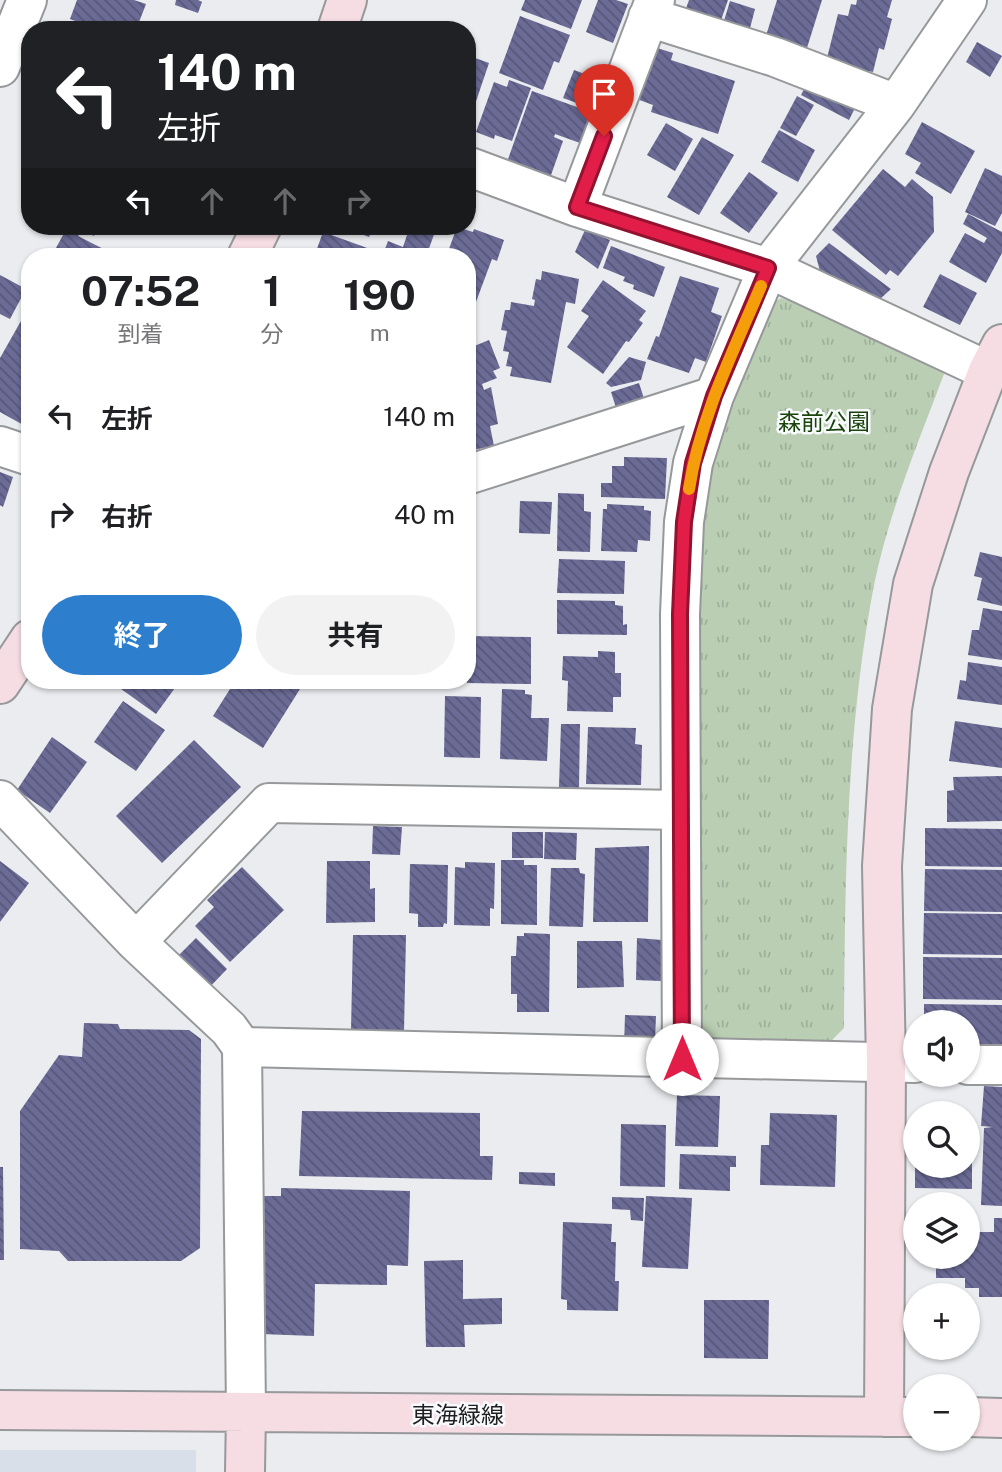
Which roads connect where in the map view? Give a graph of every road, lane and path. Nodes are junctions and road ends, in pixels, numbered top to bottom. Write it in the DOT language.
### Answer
graph roads {
  1 [pos="27,0"];
  2 [pos="347,0"];
  3 [pos="967,0"];
  4 [pos="651,9"];
  5 [pos="340,21"];
  6 [pos="0,67"];
  7 [pos="897,104"];
  8 [pos="476,169"];
  9 [pos="577,207"];
  10 [pos="768,268"];
  11 [pos="995,358"];
  12 [pos="714,396"];
  13 [pos="0,446"];
  14 [pos="21,453"];
  15 [pos="476,472"];
  16 [pos="21,652"];
  17 [pos="0,684"];
  18 [pos="0,800"];
  19 [pos="681,810"];
  20 [pos="136,942"];
  21 [pos="242,1047"];
  22 [pos="682,1059"];
  23 [pos="900,1063"];
  24 [pos="980,1065"];
  25 [pos="1002,1065"];
  26 [pos="0,1410"];
  27 [pos="246,1412"];
  28 [pos="900,1417"];
  29 [pos="980,1417"];
  30 [pos="1002,1418"];
  31 [pos="245,1472"];
  1 -- 6 [label="street"];
  2 -- 5 [label="street"];
  3 -- 7 [label="street"];
  4 -- 7 [label="street"];
  4 -- 9 [label="street"];
  7 -- 10 [label="street"];
  8 -- 9 [label="street"];
  9 -- 10 [label="street"];
  10 -- 11 [label="street"];
  10 -- 12 [label="street"];
  11 -- 23 [label="street"];
  12 -- 15 [label="street"];
  12 -- 19 [label="street"];
  13 -- 14 [label="street"];
  16 -- 17 [label="street"];
  18 -- 20 [label="street"];
  19 -- 20 [label="street"];
  19 -- 22 [label="street"];
  20 -- 21 [label="street"];
  21 -- 22 [label="street"];
  21 -- 27 [label="street"];
  22 -- 23 [label="street"];
  23 -- 28 [label="street"];
  24 -- 25 [label="street"];
  26 -- 27 [label="street, 東海緑線"];
  27 -- 28 [label="street, 東海緑線"];
  27 -- 31 [label="street"];
  29 -- 30 [label="street"];
}
